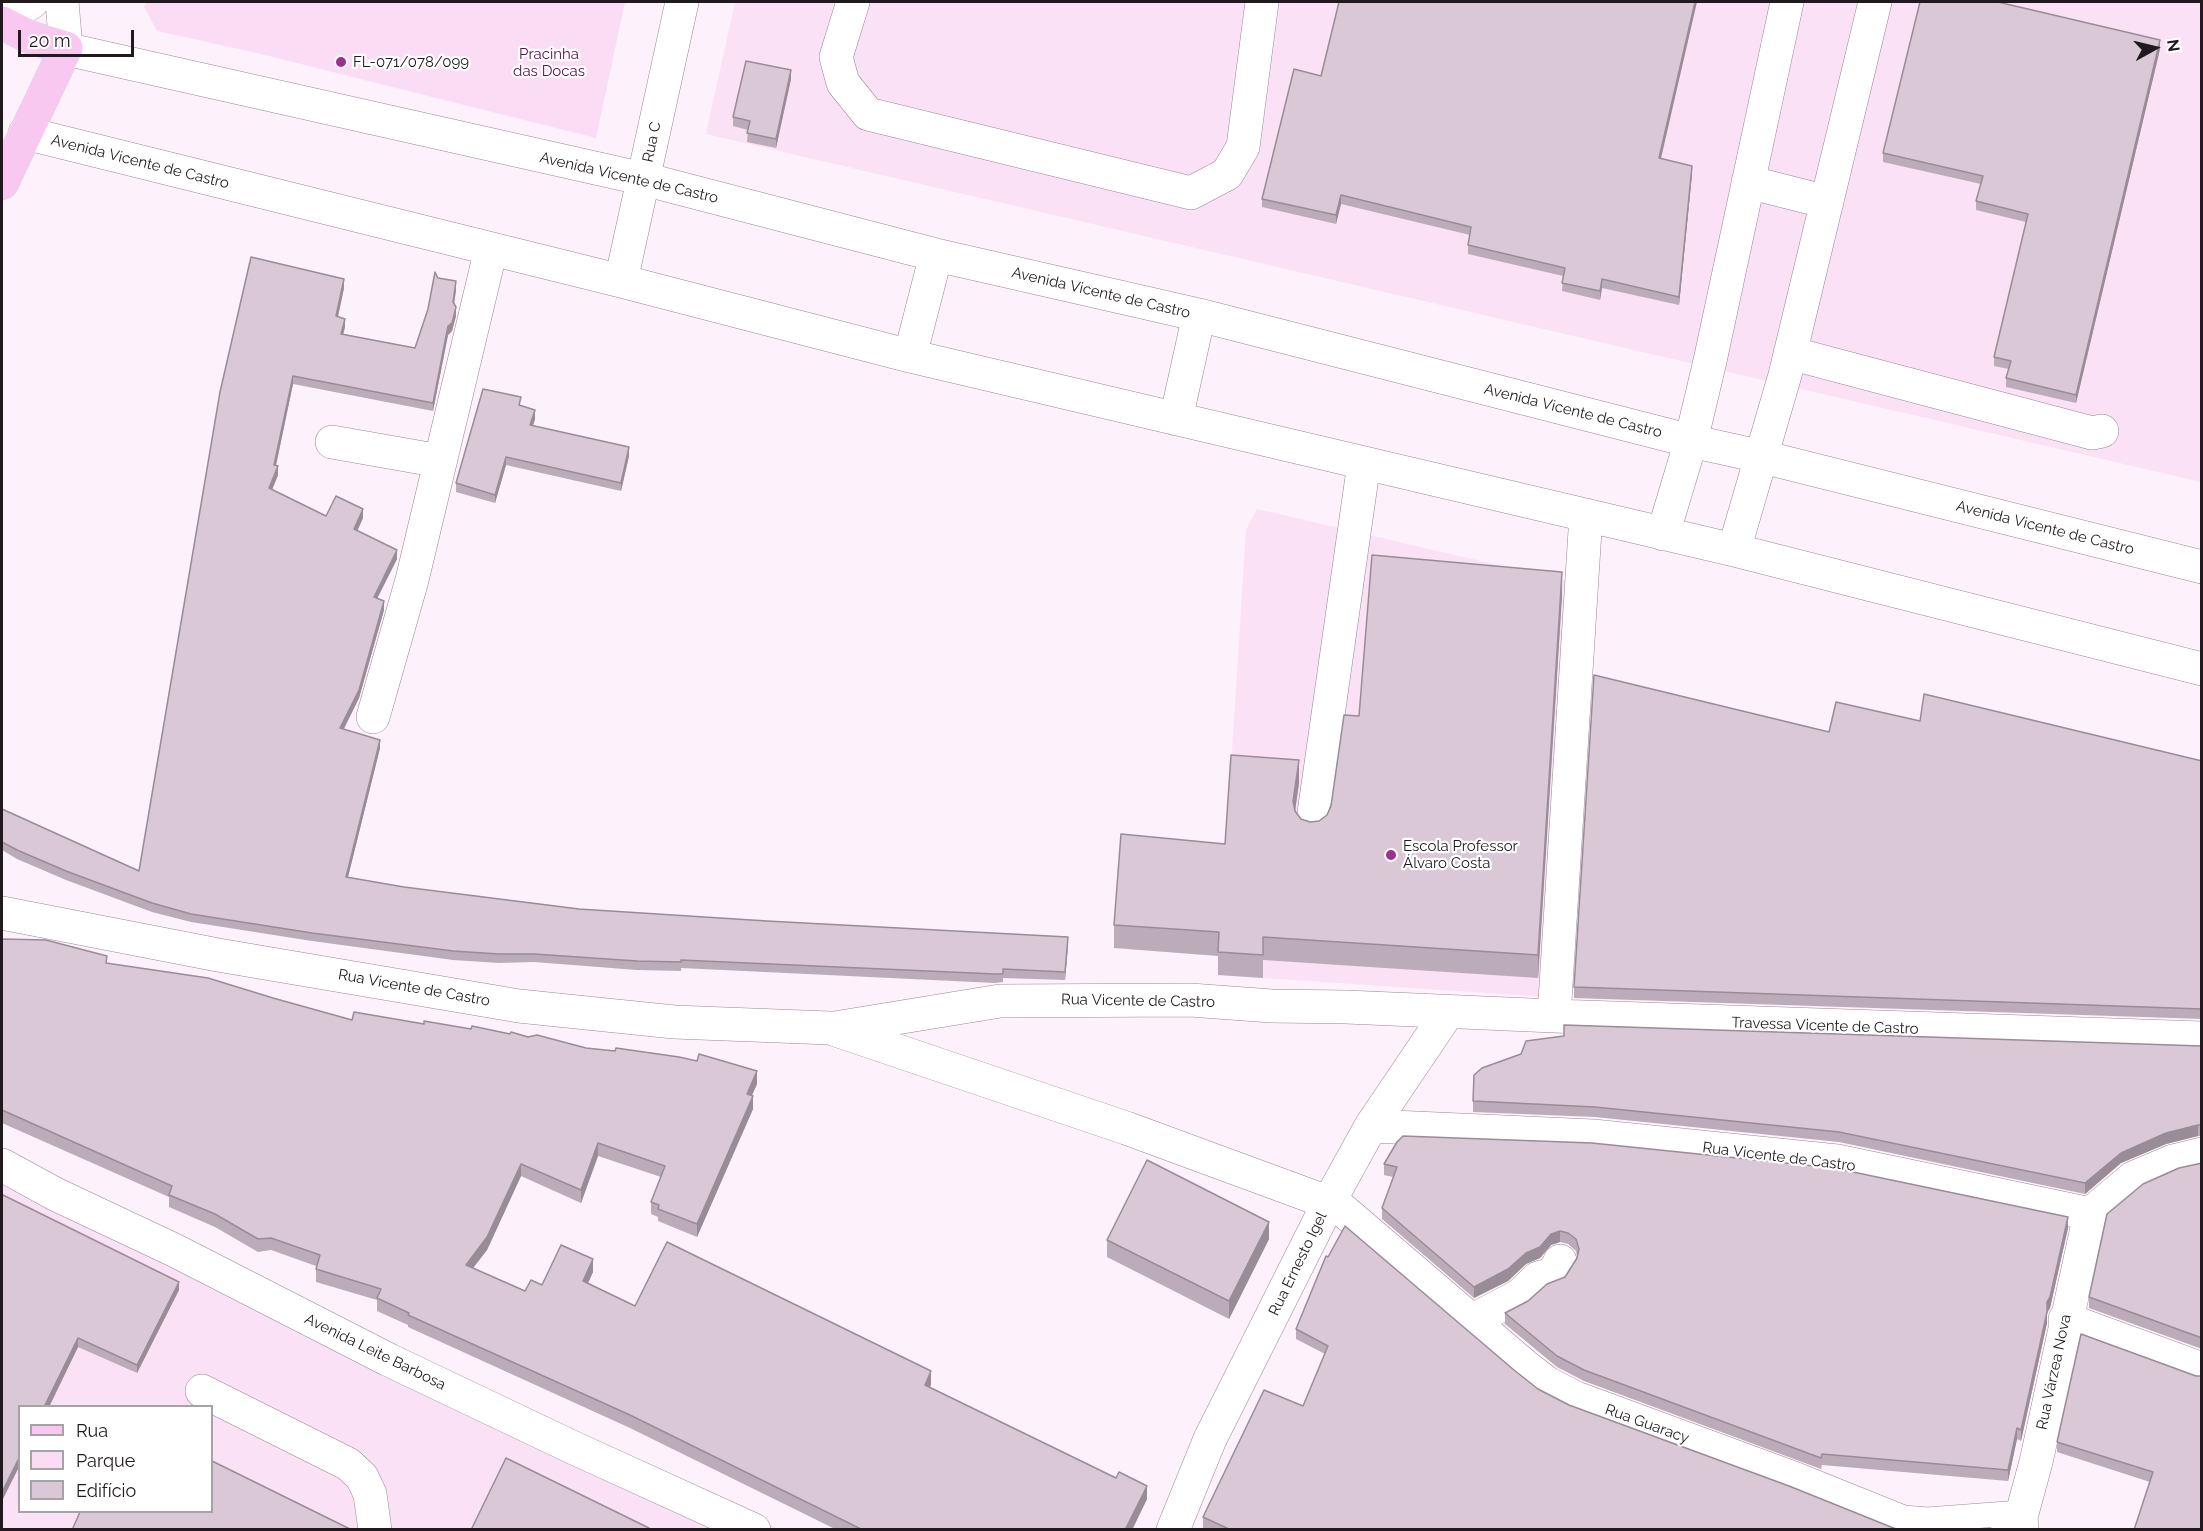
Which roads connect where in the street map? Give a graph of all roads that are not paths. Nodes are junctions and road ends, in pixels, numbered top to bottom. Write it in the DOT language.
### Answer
graph roads {
  1 [pos="32,2"];
  2 [pos="62,2"];
  3 [pos="682,2"];
  4 [pos="853,2"];
  5 [pos="1262,2"];
  6 [pos="1787,2"];
  7 [pos="1875,2"];
  8 [pos="2,22"];
  9 [pos="66,48"];
  10 [pos="13,130"];
  11 [pos="644,179"];
  12 [pos="1748,182"];
  13 [pos="2,183"];
  14 [pos="1827,202"];
  15 [pos="491,249"];
  16 [pos="936,255"];
  17 [pos="621,281"];
  18 [pos="1199,315"];
  19 [pos="1790,353"];
  20 [pos="910,356"];
  21 [pos="1176,419"];
  22 [pos="2102,431"];
  23 [pos="1691,441"];
  24 [pos="332,442"];
  25 [pos="1762,457"];
  26 [pos="440,461"];
  27 [pos="1364,463"];
  28 [pos="1586,515"];
  29 [pos="1663,534"];
  30 [pos="1734,550"];
  31 [pos="2202,567"];
  32 [pos="2202,669"];
  33 [pos="373,717"];
  34 [pos="1312,827"];
  35 [pos="2,913"];
  36 [pos="1448,1012"];
  37 [pos="1554,1016"];
  38 [pos="830,1028"];
  39 [pos="2202,1038"];
  40 [pos="1371,1126"];
  41 [pos="2202,1154"];
  42 [pos="2,1165"];
  43 [pos="1329,1203"];
  44 [pos="2090,1214"];
  45 [pos="1560,1261"];
  46 [pos="2065,1319"];
  47 [pos="1473,1320"];
  48 [pos="2202,1369"];
  49 [pos="202,1390"];
  50 [pos="2021,1523"];
  51 [pos="375,1530"];
  52 [pos="754,1530"];
  53 [pos="1173,1530"];
  1 -- 8 [label="street"];
  2 -- 9 [label="street"];
  3 -- 11 [label="street, Rua C"];
  4 -- 5 [label="street"];
  6 -- 12 [label="street"];
  7 -- 14 [label="street"];
  8 -- 9 [label="main road, Avenida Vicente de Castro"];
  9 -- 10 [label="main road"];
  9 -- 11 [label="street, Avenida Vicente de Castro"];
  10 -- 13 [label="main road"];
  10 -- 15 [label="street, Avenida Vicente de Castro"];
  11 -- 16 [label="street, Avenida Vicente de Castro"];
  11 -- 17 [label="street, Rua C"];
  12 -- 14 [label="street"];
  12 -- 23 [label="street"];
  14 -- 19 [label="street"];
  15 -- 17 [label="street, Avenida Vicente de Castro"];
  15 -- 26 [label="street"];
  16 -- 18 [label="street, Avenida Vicente de Castro"];
  16 -- 20 [label="street"];
  17 -- 20 [label="street, Avenida Vicente de Castro"];
  18 -- 21 [label="street"];
  18 -- 23 [label="street, Avenida Vicente de Castro"];
  19 -- 22 [label="street"];
  19 -- 25 [label="street"];
  20 -- 21 [label="street, Avenida Vicente de Castro"];
  21 -- 27 [label="street, Avenida Vicente de Castro"];
  23 -- 25 [label="street, Avenida Vicente de Castro"];
  23 -- 29 [label="street"];
  24 -- 26 [label="street"];
  25 -- 30 [label="street"];
  25 -- 31 [label="street, Avenida Vicente de Castro"];
  26 -- 33 [label="street"];
  27 -- 28 [label="street, Avenida Vicente de Castro"];
  27 -- 34 [label="street"];
  28 -- 29 [label="street, Avenida Vicente de Castro"];
  28 -- 37 [label="street"];
  29 -- 30 [label="street, Avenida Vicente de Castro"];
  30 -- 32 [label="street, Avenida Vicente de Castro"];
  35 -- 38 [label="street, Rua Vicente de Castro"];
  36 -- 37 [label="street, Travessa Vicente de Castro"];
  36 -- 38 [label="street, Rua Vicente de Castro"];
  36 -- 40 [label="street, Rua Ernesto Igel"];
  37 -- 39 [label="street, Travessa Vicente de Castro"];
  38 -- 43 [label="street, Rua Vicente de Castro"];
  40 -- 43 [label="street, Rua Ernesto Igel"];
  40 -- 44 [label="street, Rua Vicente de Castro"];
  41 -- 44 [label="street"];
  42 -- 52 [label="street, Avenida Leite Barbosa"];
  43 -- 47 [label="street, Rua Guaracy"];
  43 -- 53 [label="street, Rua Ernesto Igel"];
  44 -- 46 [label="street, Rua Várzea Nova"];
  45 -- 47 [label="street"];
  46 -- 48 [label="street"];
  46 -- 50 [label="street, Rua Várzea Nova"];
  47 -- 50 [label="street, Rua Guaracy"];
  49 -- 51 [label="street"];
}
